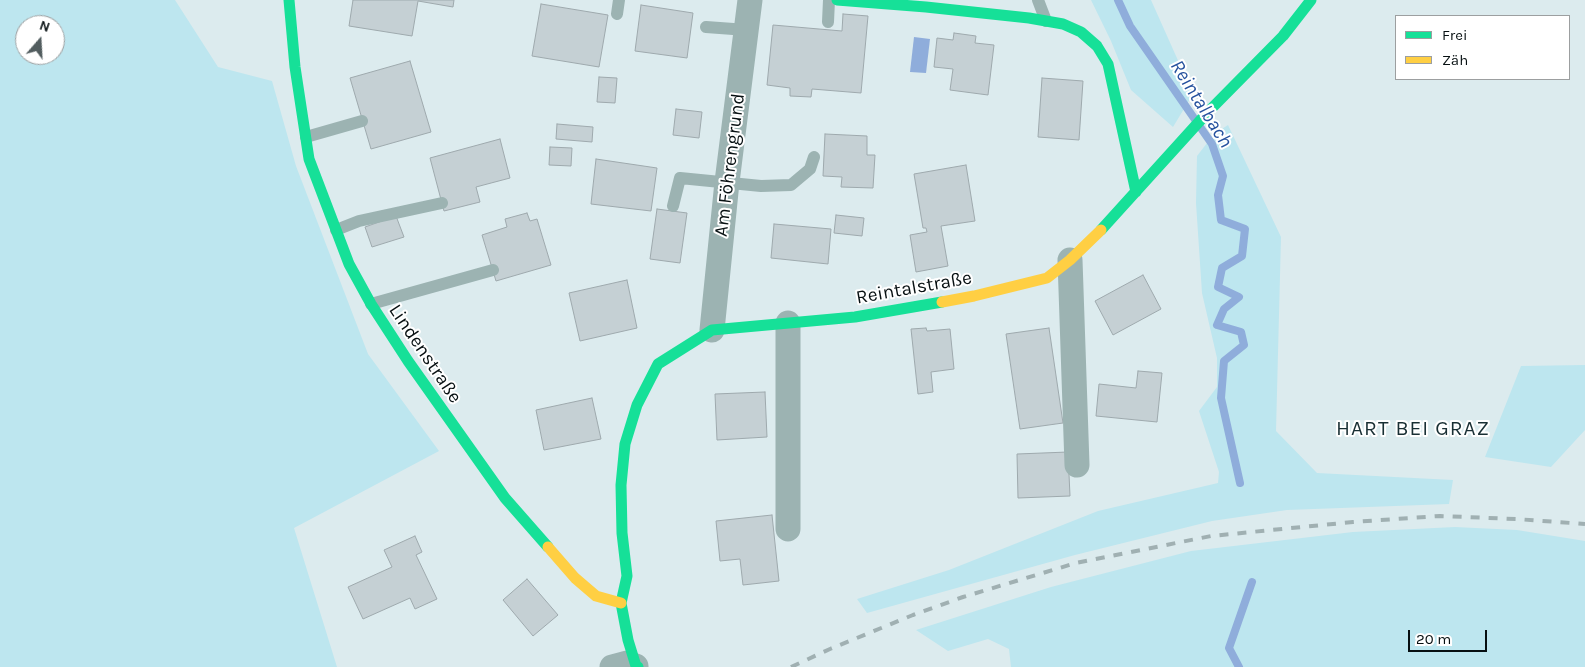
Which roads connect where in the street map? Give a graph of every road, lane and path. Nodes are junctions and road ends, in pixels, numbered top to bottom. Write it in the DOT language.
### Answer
graph roads {
  1 [pos="289,0"];
  2 [pos="619,0"];
  3 [pos="750,0"];
  4 [pos="829,0"];
  5 [pos="837,0"];
  6 [pos="1038,0"];
  7 [pos="1311,0"];
  8 [pos="903,2"];
  9 [pos="617,14"];
  10 [pos="1046,21"];
  11 [pos="828,22"];
  12 [pos="706,27"];
  13 [pos="746,30"];
  14 [pos="362,121"];
  15 [pos="306,137"];
  16 [pos="814,157"];
  17 [pos="726,182"];
  18 [pos="1136,192"];
  19 [pos="442,203"];
  20 [pos="673,206"];
  21 [pos="336,230"];
  22 [pos="1070,260"];
  23 [pos="493,270"];
  24 [pos="371,304"];
  25 [pos="788,323"];
  26 [pos="712,330"];
  27 [pos="1077,465"];
  28 [pos="788,529"];
  29 [pos="621,603"];
  30 [pos="629,667"];
  1 -- 15 [label="street, Lindenstraße"];
  2 -- 9 [label="lane"];
  3 -- 13 [label="street, Am Föhrengrund"];
  4 -- 11 [label="lane"];
  5 -- 8 [label="street"];
  6 -- 10 [label="lane"];
  7 -- 18 [label="street, Reintalstraße"];
  8 -- 10 [label="street"];
  10 -- 18 [label="street"];
  12 -- 13 [label="lane"];
  13 -- 17 [label="street, Am Föhrengrund"];
  14 -- 15 [label="lane"];
  15 -- 21 [label="street, Lindenstraße"];
  16 -- 17 [label="lane"];
  17 -- 20 [label="lane"];
  17 -- 26 [label="street, Am Föhrengrund"];
  18 -- 22 [label="street, Reintalstraße"];
  19 -- 21 [label="lane"];
  21 -- 24 [label="street, Lindenstraße"];
  22 -- 25 [label="street, Reintalstraße"];
  22 -- 27 [label="street"];
  23 -- 24 [label="lane"];
  24 -- 29 [label="street, Lindenstraße"];
  25 -- 26 [label="street, Reintalstraße"];
  25 -- 28 [label="street"];
  26 -- 29 [label="street, Reintalstraße"];
  29 -- 30 [label="street"];
}
